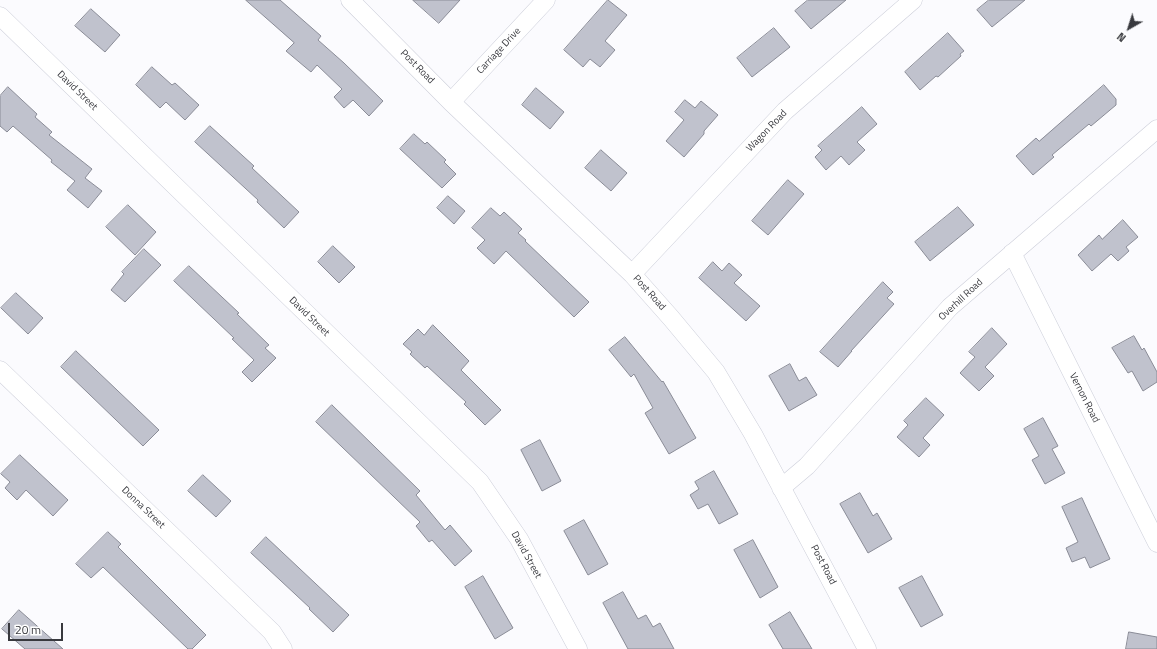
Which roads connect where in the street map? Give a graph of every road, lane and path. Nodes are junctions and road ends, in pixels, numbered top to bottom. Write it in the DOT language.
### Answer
graph roads {
  1 [pos="350,0"];
  2 [pos="546,0"];
  3 [pos="913,0"];
  4 [pos="0,16"];
  5 [pos="452,102"];
  6 [pos="1157,129"];
  7 [pos="1012,253"];
  8 [pos="632,274"];
  9 [pos="0,370"];
  10 [pos="781,488"];
  11 [pos="1157,543"];
  12 [pos="283,649"];
  13 [pos="578,649"];
  14 [pos="867,649"];
  1 -- 5 [label="street, Post Road"];
  2 -- 5 [label="street, Carriage Drive"];
  3 -- 8 [label="street, Wagon Road"];
  4 -- 13 [label="street, David Street"];
  5 -- 8 [label="street, Post Road"];
  6 -- 7 [label="street, Overhill Road"];
  7 -- 10 [label="street, Overhill Road"];
  7 -- 11 [label="street, Vernon Road"];
  8 -- 10 [label="street, Post Road"];
  9 -- 12 [label="street, Donna Street"];
  10 -- 14 [label="street, Post Road"];
}
